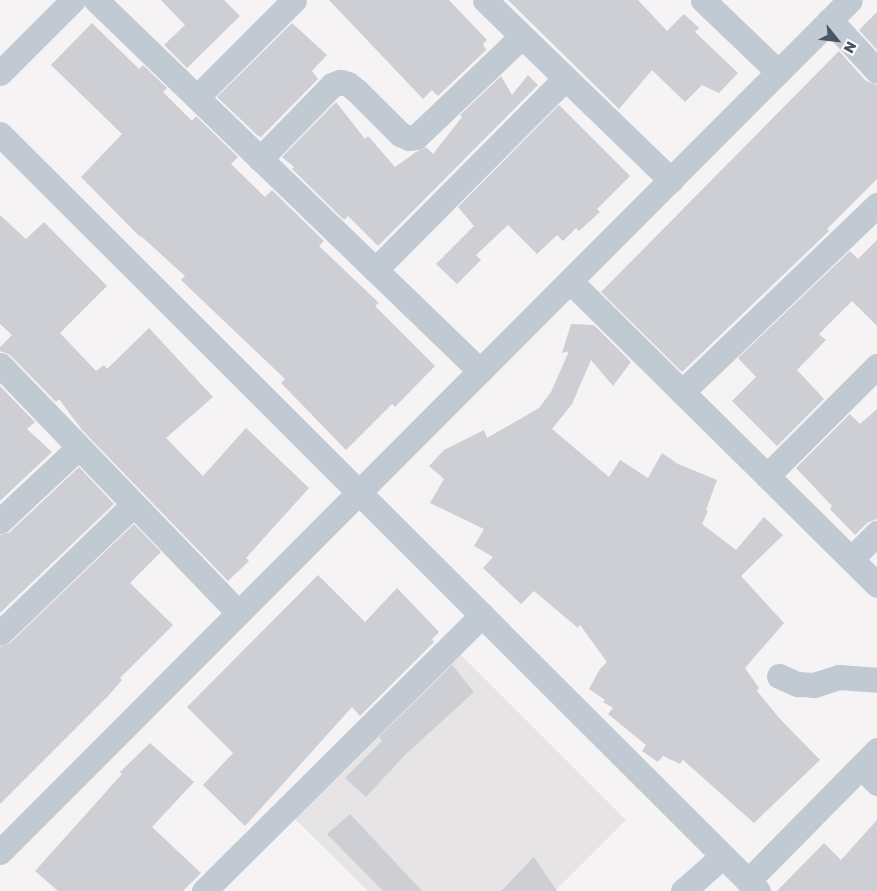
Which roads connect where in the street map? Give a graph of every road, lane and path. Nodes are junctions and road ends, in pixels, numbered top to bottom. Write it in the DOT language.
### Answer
graph roads {
  1 [pos="73,0"];
  2 [pos="96,0"];
  3 [pos="294,0"];
  4 [pos="703,0"];
  5 [pos="850,0"];
  6 [pos="494,3"];
  7 [pos="830,20"];
  8 [pos="522,36"];
  9 [pos="877,71"];
  10 [pos="778,72"];
  11 [pos="0,73"];
  12 [pos="565,79"];
  13 [pos="197,97"];
  14 [pos="0,134"];
  15 [pos="260,159"];
  16 [pos="671,180"];
  17 [pos="877,205"];
  18 [pos="375,270"];
  19 [pos="570,281"];
  20 [pos="0,365"];
  21 [pos="877,366"];
  22 [pos="480,371"];
  23 [pos="682,392"];
  24 [pos="78,448"];
  25 [pos="767,476"];
  26 [pos="359,493"];
  27 [pos="133,505"];
  28 [pos="0,521"];
  29 [pos="877,533"];
  30 [pos="851,559"];
  31 [pos="877,585"];
  32 [pos="239,614"];
  33 [pos="482,615"];
  34 [pos="0,633"];
  35 [pos="779,676"];
  36 [pos="877,680"];
  37 [pos="872,767"];
  38 [pos="0,852"];
  39 [pos="722,856"];
  40 [pos="753,886"];
  41 [pos="216,887"];
  42 [pos="683,891"];
  1 -- 11 [label="street"];
  2 -- 13 [label="street"];
  3 -- 13 [label="street"];
  4 -- 10 [label="street"];
  5 -- 7 [label="street"];
  6 -- 8 [label="street"];
  7 -- 9 [label="street"];
  7 -- 10 [label="street"];
  8 -- 12 [label="street"];
  8 -- 15 [label="street"];
  10 -- 16 [label="street"];
  12 -- 16 [label="street"];
  12 -- 18 [label="street"];
  13 -- 15 [label="street"];
  14 -- 26 [label="street"];
  15 -- 18 [label="street"];
  16 -- 19 [label="street"];
  17 -- 23 [label="street"];
  18 -- 22 [label="street"];
  19 -- 22 [label="street"];
  19 -- 23 [label="street"];
  20 -- 24 [label="street"];
  21 -- 25 [label="street"];
  22 -- 26 [label="street"];
  23 -- 25 [label="street"];
  24 -- 27 [label="street"];
  24 -- 28 [label="street"];
  25 -- 30 [label="street"];
  26 -- 32 [label="street"];
  26 -- 33 [label="street"];
  27 -- 32 [label="street"];
  27 -- 34 [label="street"];
  29 -- 30 [label="street"];
  30 -- 31 [label="street"];
  32 -- 38 [label="street"];
  33 -- 39 [label="street"];
  33 -- 41 [label="street"];
  35 -- 36 [label="street"];
  37 -- 40 [label="street"];
  39 -- 40 [label="street"];
  39 -- 42 [label="street"];
}
